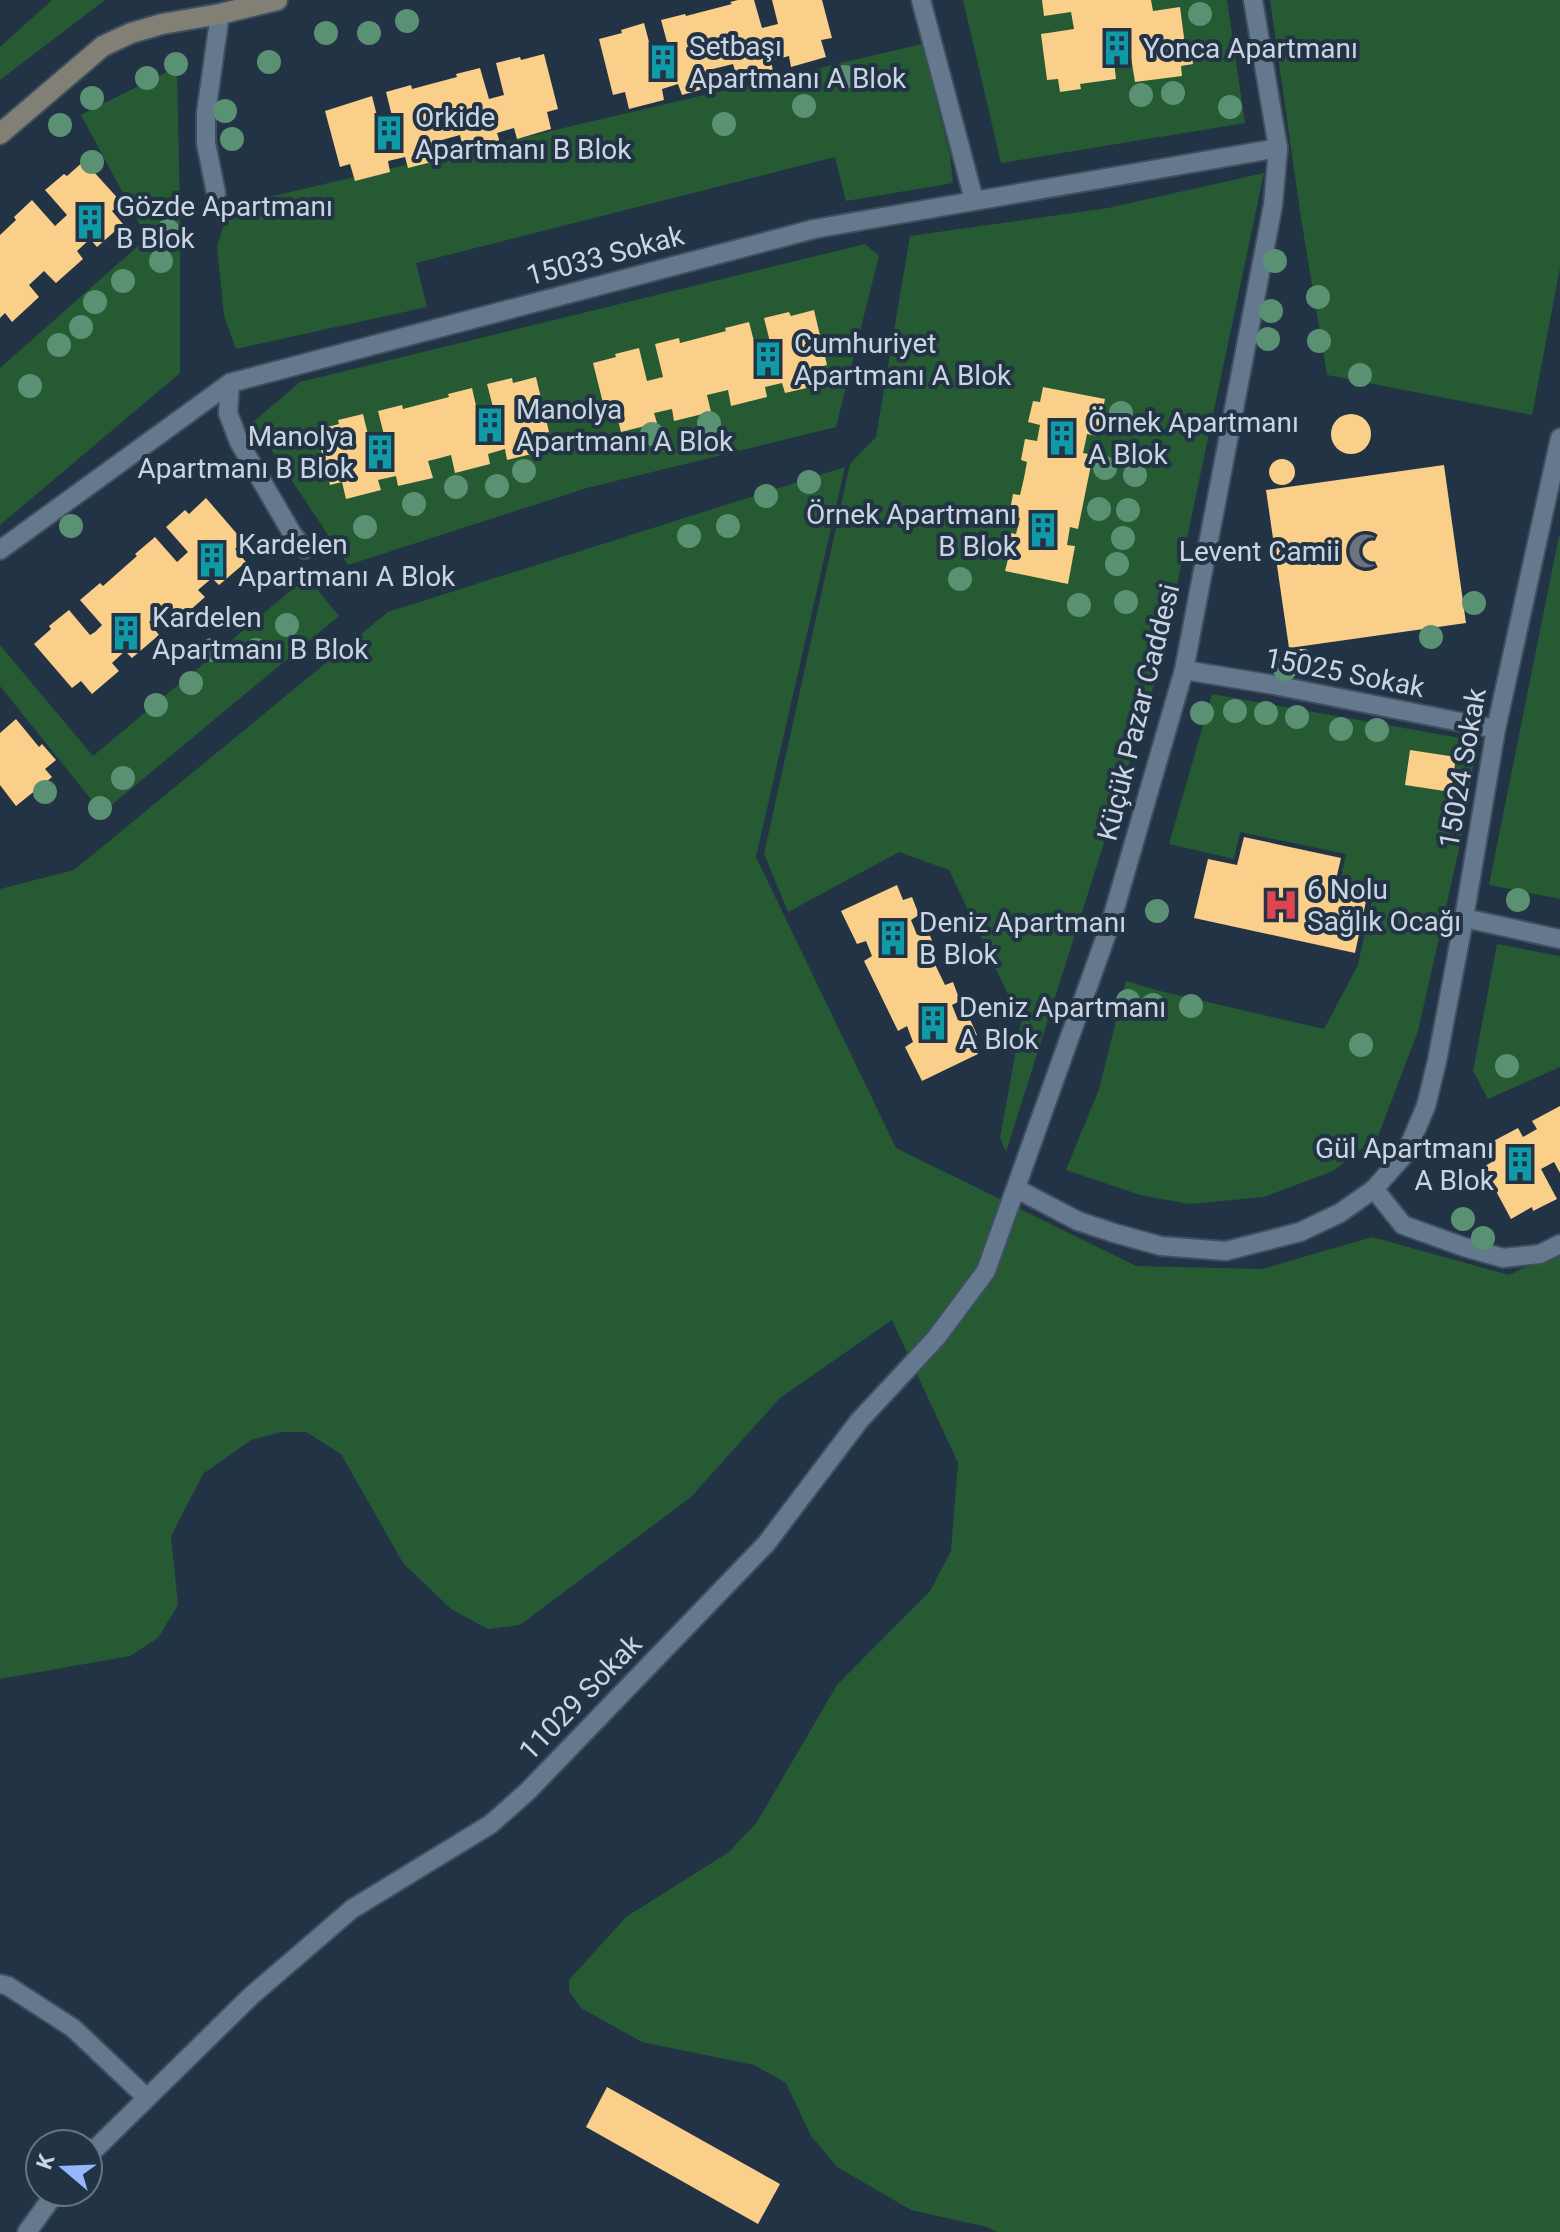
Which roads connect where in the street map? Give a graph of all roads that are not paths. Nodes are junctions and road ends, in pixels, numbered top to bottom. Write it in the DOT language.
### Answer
graph roads {
  1 [pos="277,0"];
  2 [pos="921,0"];
  3 [pos="1253,0"];
  4 [pos="220,14"];
  5 [pos="0,134"];
  6 [pos="1278,148"];
  7 [pos="216,193"];
  8 [pos="974,200"];
  9 [pos="230,383"];
  10 [pos="1560,438"];
  11 [pos="305,549"];
  12 [pos="0,550"];
  13 [pos="1184,670"];
  14 [pos="1496,729"];
  15 [pos="1464,918"];
  16 [pos="1560,939"];
  17 [pos="1017,1189"];
  18 [pos="1374,1189"];
  19 [pos="1560,1244"];
  20 [pos="0,1984"];
  21 [pos="147,2098"];
  22 [pos="104,2140"];
  23 [pos="44,2208"];
  24 [pos="27,2232"];
  1 -- 4 [label="street"];
  2 -- 8 [label="lane"];
  3 -- 6 [label="lane, Küçük Pazar Caddesi"];
  4 -- 5 [label="street"];
  4 -- 7 [label="lane"];
  6 -- 8 [label="lane, 15033 Sokak"];
  6 -- 13 [label="lane, Küçük Pazar Caddesi"];
  8 -- 9 [label="lane, 15033 Sokak"];
  9 -- 11 [label="lane"];
  9 -- 12 [label="lane, 15033 Sokak"];
  10 -- 14 [label="lane, 15024 Sokak"];
  13 -- 14 [label="lane, 15025 Sokak"];
  13 -- 17 [label="lane, Küçük Pazar Caddesi"];
  14 -- 15 [label="lane, 15024 Sokak"];
  15 -- 16 [label="lane"];
  15 -- 18 [label="lane, 15024 Sokak"];
  17 -- 18 [label="lane, 15024 Sokak"];
  17 -- 21 [label="lane, 11029 Sokak"];
  18 -- 19 [label="lane"];
  20 -- 21 [label="lane"];
  21 -- 22 [label="lane, 11029 Sokak"];
  23 -- 24 [label="lane"];
}
